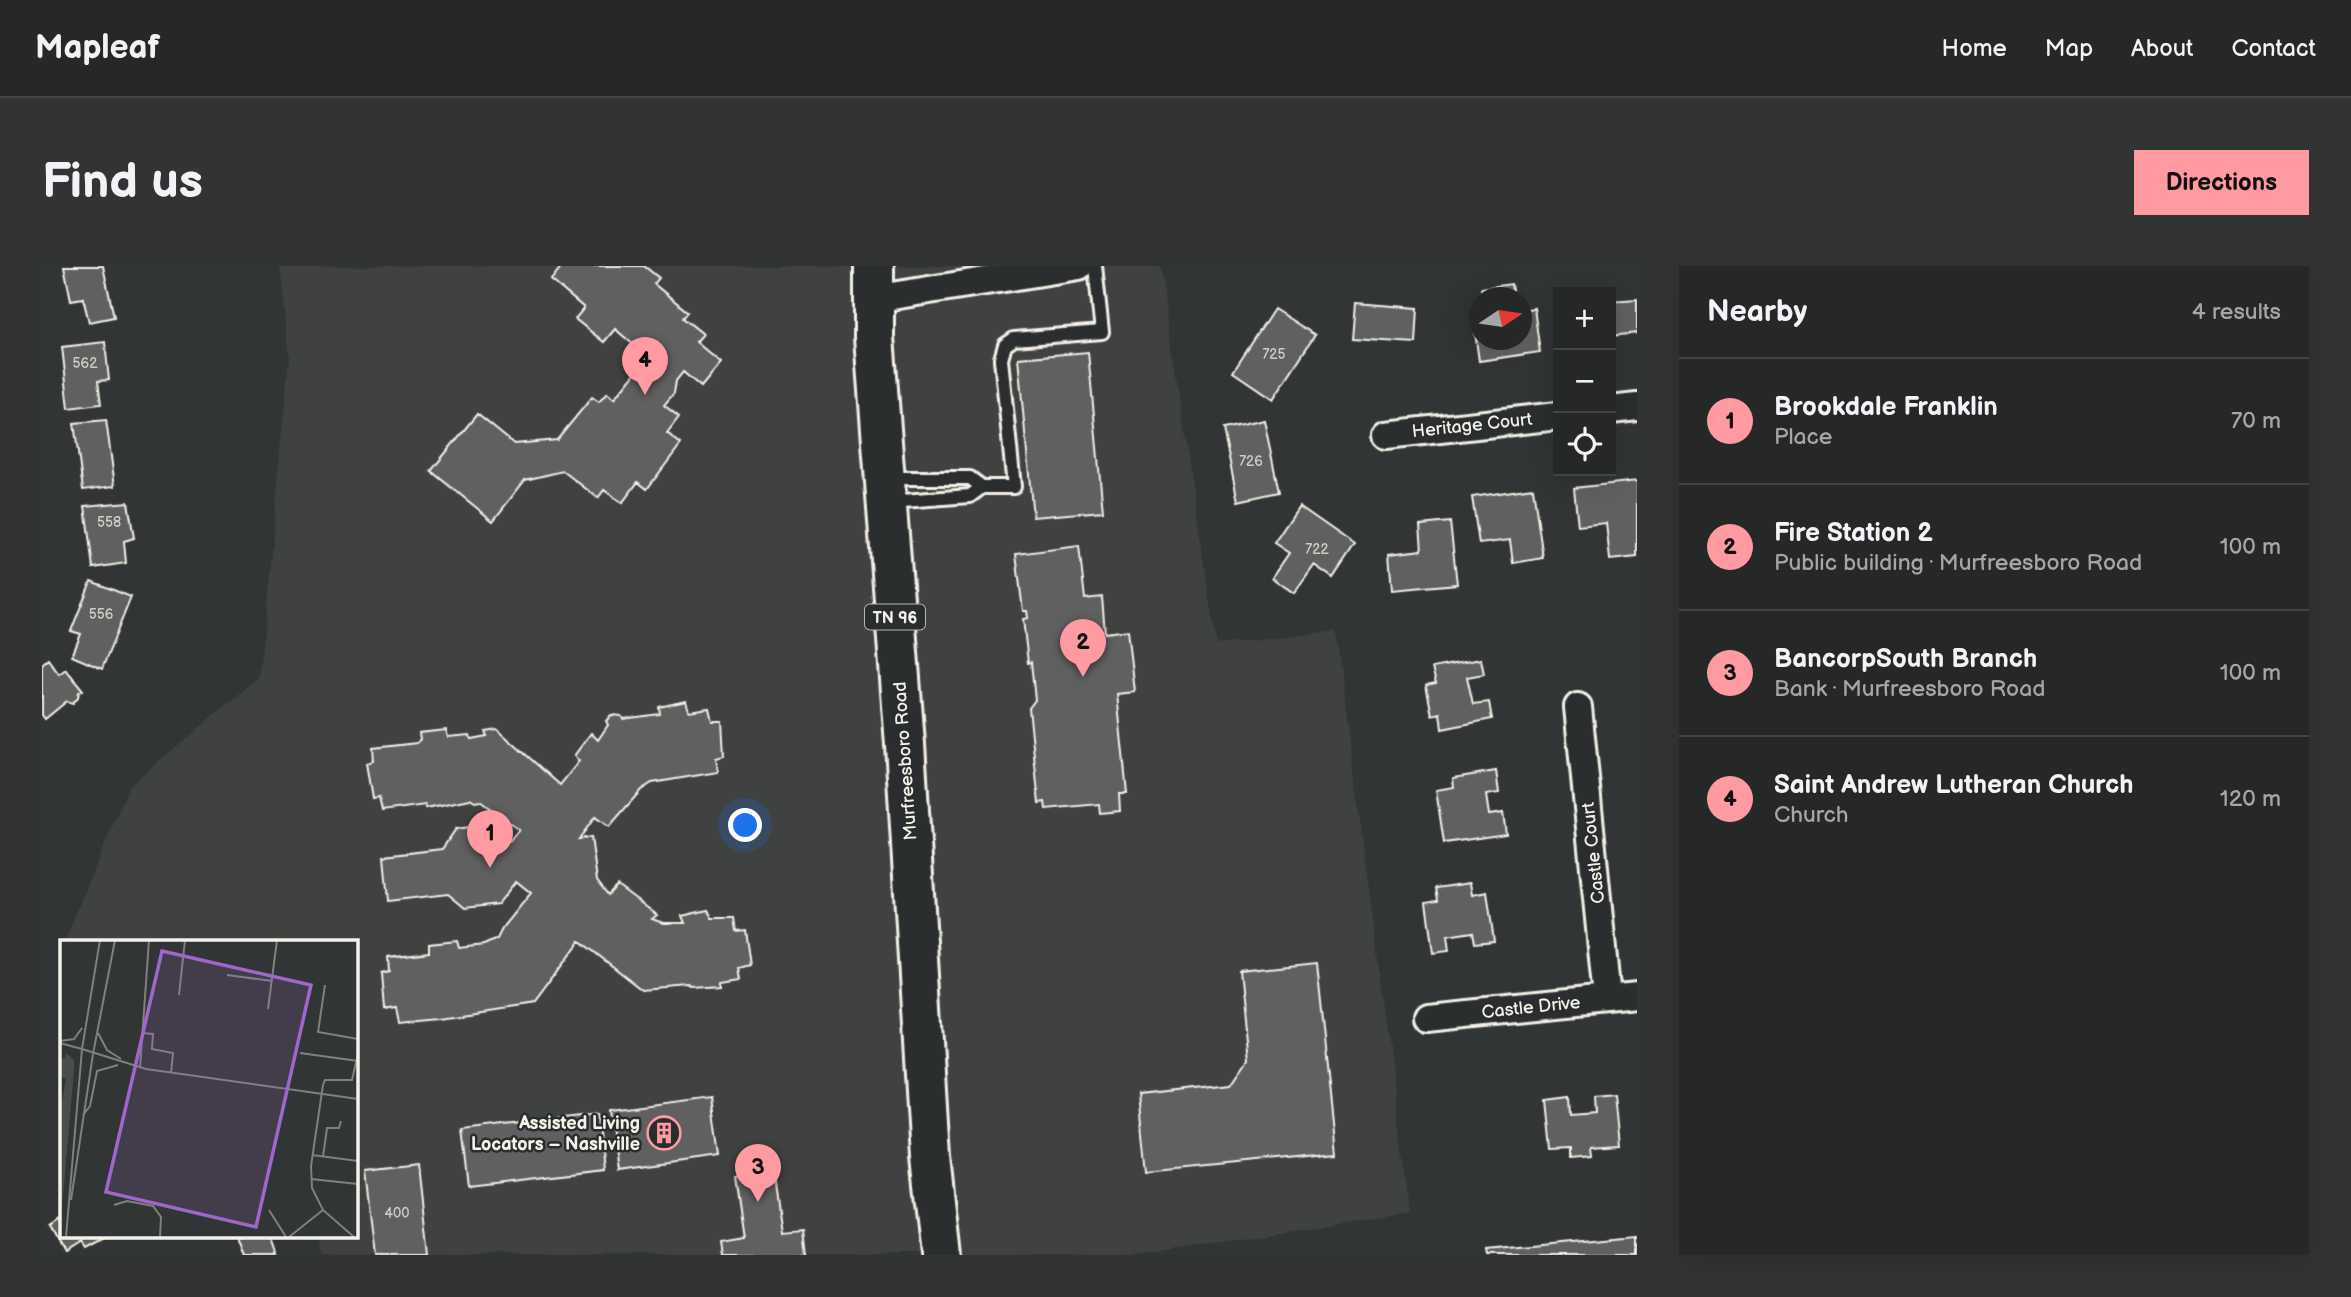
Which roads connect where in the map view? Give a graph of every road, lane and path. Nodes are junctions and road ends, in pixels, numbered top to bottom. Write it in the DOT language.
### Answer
graph roads {
  1 [pos="1079,266"];
  2 [pos="1095,266"];
  3 [pos="872,277"];
  4 [pos="1637,407"];
  5 [pos="1616,409"];
  6 [pos="1553,417"];
  7 [pos="1386,435"];
  8 [pos="982,487"];
  9 [pos="885,490"];
  10 [pos="1578,708"];
  11 [pos="1637,997"];
  12 [pos="1607,999"];
  13 [pos="1426,1018"];
  14 [pos="941,1255"];
  1 -- 3 [label="street"];
  2 -- 8 [label="lane"];
  3 -- 9 [label="highway, Murfreesboro Road / TN 96"];
  4 -- 5 [label="street"];
  6 -- 7 [label="street, Heritage Court"];
  8 -- 9 [label="lane"];
  8 -- 9 [label="lane"];
  9 -- 14 [label="highway, Murfreesboro Road / TN 96"];
  10 -- 12 [label="street, Castle Court"];
  11 -- 12 [label="street, Castle Drive"];
  12 -- 13 [label="street, Castle Drive"];
}
